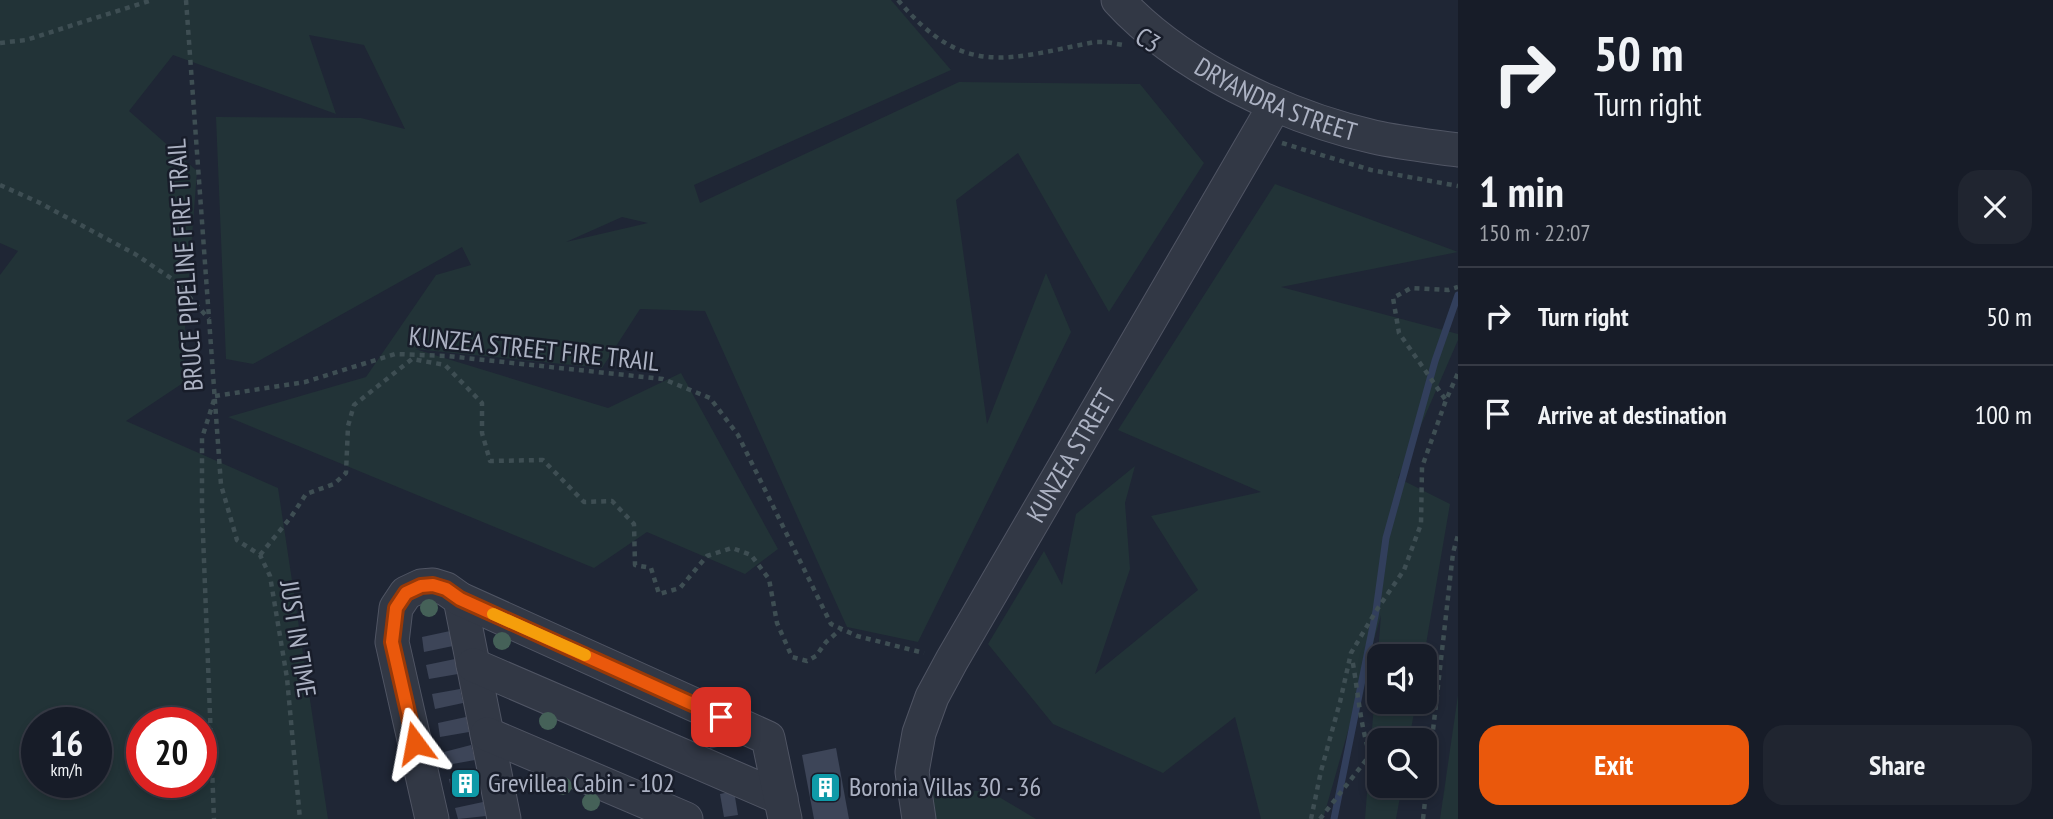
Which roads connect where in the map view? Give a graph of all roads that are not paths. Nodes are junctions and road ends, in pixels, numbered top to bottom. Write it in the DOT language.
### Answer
graph roads {
  1 [pos="1118,0"];
  2 [pos="1267,119"];
  3 [pos="1458,150"];
  4 [pos="460,599"];
  5 [pos="473,665"];
  6 [pos="487,734"];
  7 [pos="783,809"];
  8 [pos="512,815"];
  9 [pos="432,819"];
  10 [pos="686,819"];
  11 [pos="919,819"];
  1 -- 2 [label="street, DRYANDRA STREET"];
  2 -- 3 [label="street, DRYANDRA STREET"];
  2 -- 11 [label="street, KUNZEA STREET"];
  4 -- 5 [label="street"];
  4 -- 7 [label="street"];
  4 -- 9 [label="street"];
  5 -- 6 [label="street"];
  5 -- 7 [label="street"];
  6 -- 8 [label="street"];
  6 -- 10 [label="street"];
}
